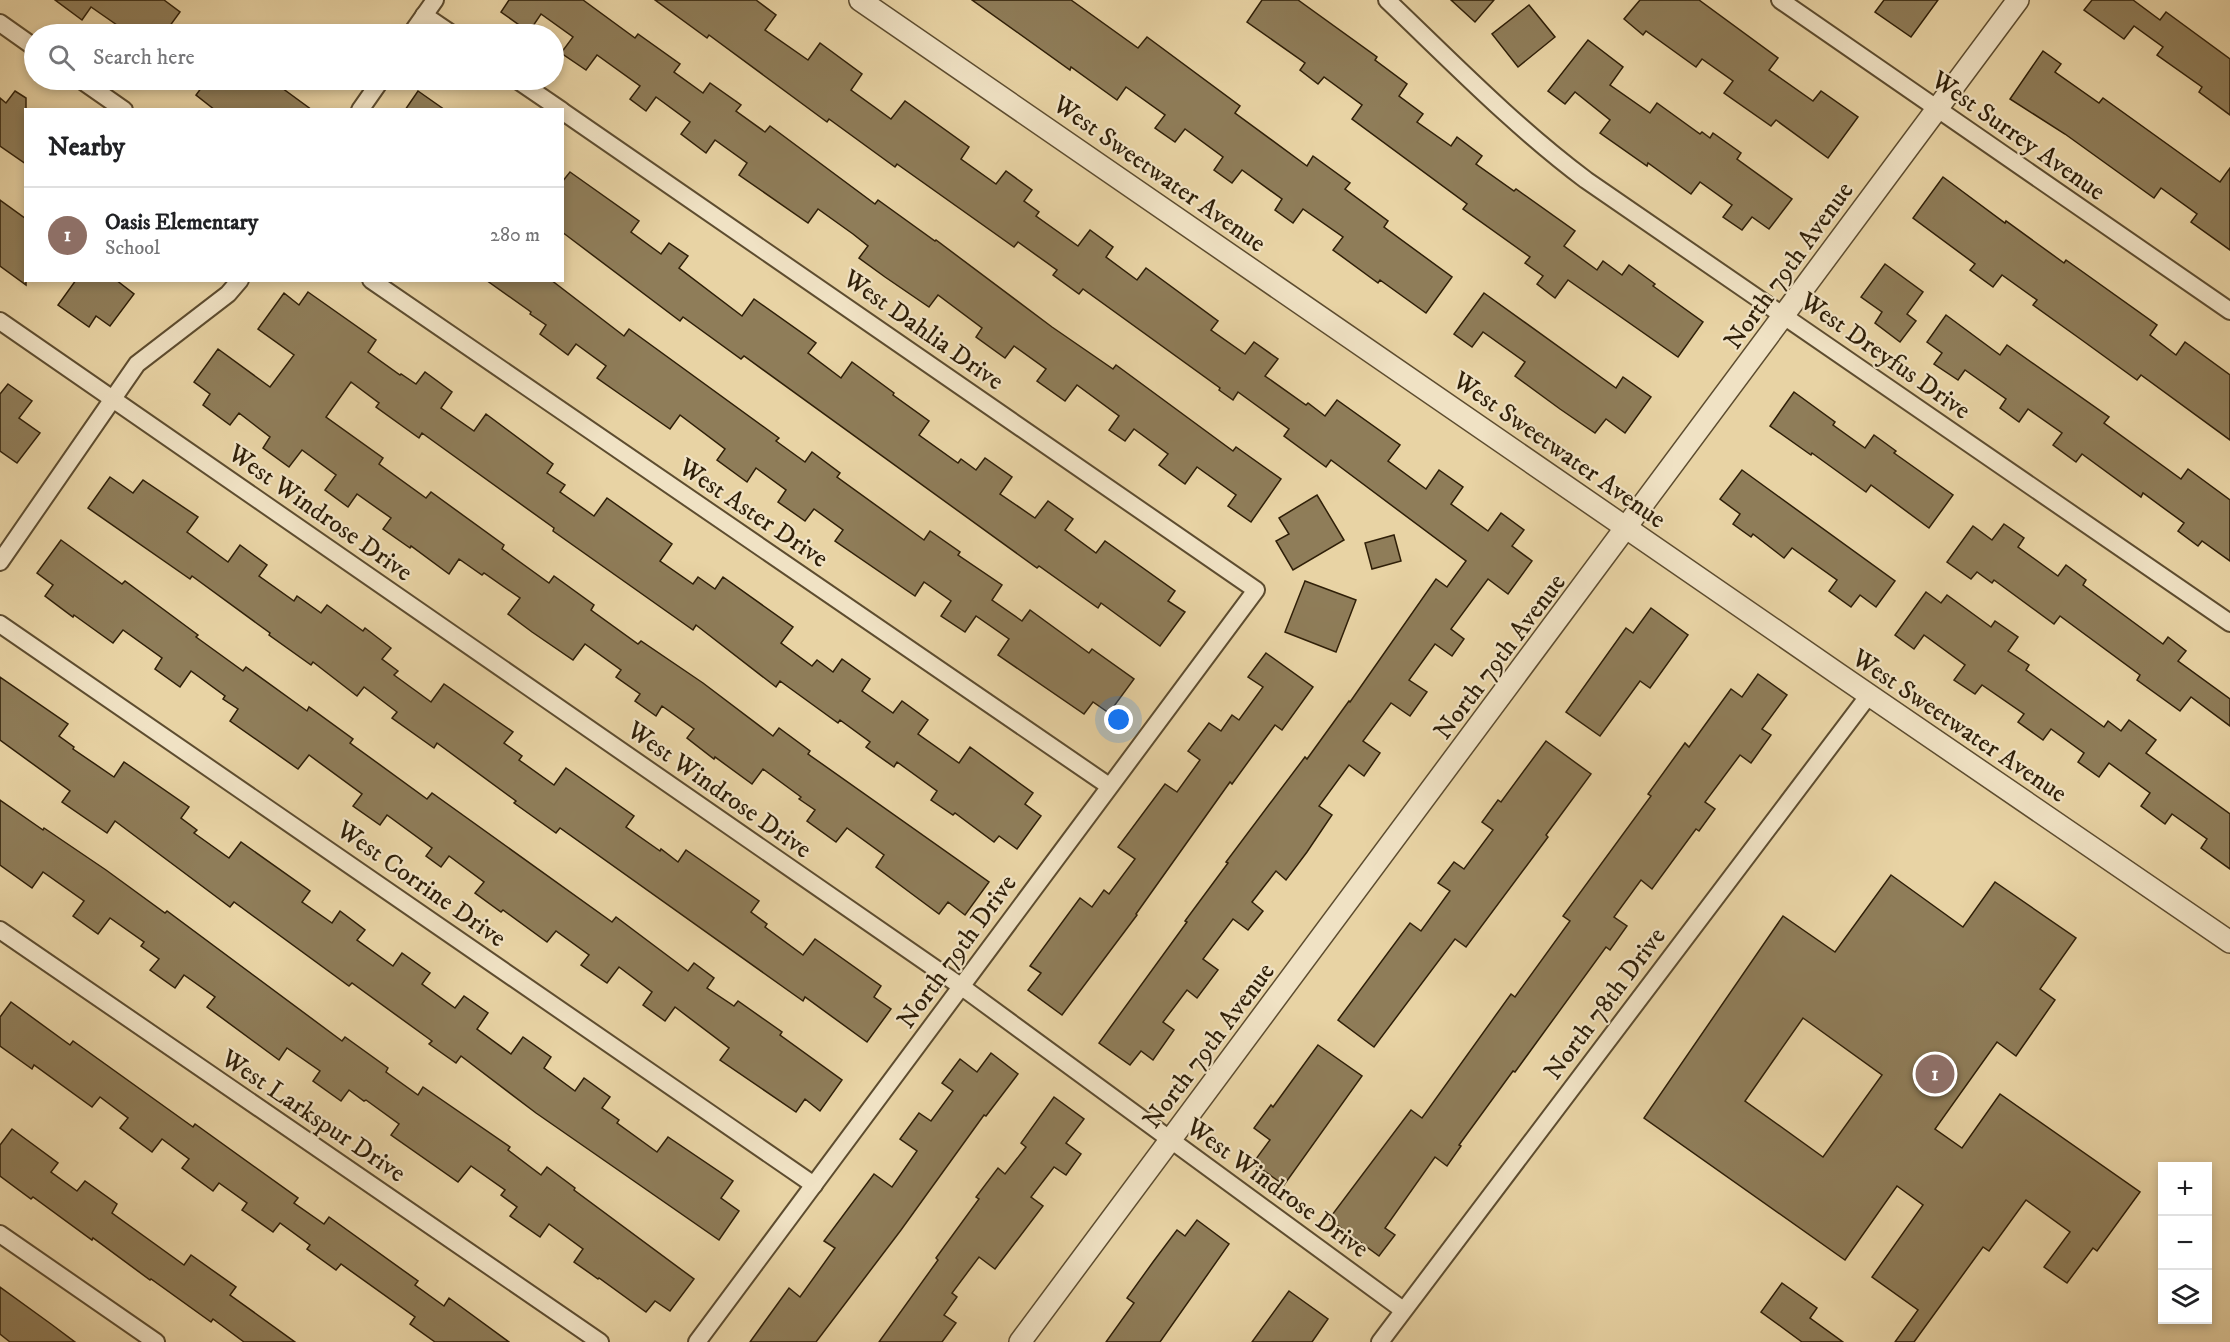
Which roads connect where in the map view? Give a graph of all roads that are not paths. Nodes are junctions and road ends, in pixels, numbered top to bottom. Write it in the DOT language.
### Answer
graph roads {
  1 [pos="435,0"];
  2 [pos="860,0"];
  3 [pos="1387,0"];
  4 [pos="1780,0"];
  5 [pos="2019,0"];
  6 [pos="424,15"];
  7 [pos="0,23"];
  8 [pos="418,24"];
  9 [pos="437,24"];
  10 [pos="24,40"];
  11 [pos="95,90"];
  12 [pos="374,90"];
  13 [pos="532,90"];
  14 [pos="121,108"];
  15 [pos="361,108"];
  16 [pos="559,108"];
  17 [pos="1936,109"];
  18 [pos="564,111"];
  19 [pos="238,282"];
  20 [pos="374,282"];
  21 [pos="2230,310"];
  22 [pos="1784,316"];
  23 [pos="0,321"];
  24 [pos="112,398"];
  25 [pos="1627,527"];
  26 [pos="0,562"];
  27 [pos="1256,590"];
  28 [pos="2230,623"];
  29 [pos="0,624"];
  30 [pos="1869,695"];
  31 [pos="1109,786"];
  32 [pos="0,930"];
  33 [pos="2230,942"];
  34 [pos="962,987"];
  35 [pos="1171,1140"];
  36 [pos="814,1185"];
  37 [pos="0,1234"];
  38 [pos="1403,1310"];
  39 [pos="156,1342"];
  40 [pos="600,1342"];
  41 [pos="697,1342"];
  42 [pos="1020,1342"];
  43 [pos="1380,1342"];
  1 -- 6 [label="street"];
  2 -- 25 [label="street, West Sweetwater Avenue"];
  3 -- 22 [label="street, West Dreyfus Drive"];
  4 -- 17 [label="street, West Surrey Avenue"];
  5 -- 17 [label="street, North 79th Avenue"];
  6 -- 8 [label="street"];
  6 -- 9 [label="street"];
  7 -- 10 [label="street"];
  11 -- 14 [label="street"];
  12 -- 15 [label="street"];
  13 -- 16 [label="street, West Dahlia Drive"];
  17 -- 21 [label="street, West Surrey Avenue"];
  17 -- 22 [label="street, North 79th Avenue"];
  18 -- 27 [label="street, West Dahlia Drive"];
  19 -- 24 [label="street"];
  20 -- 31 [label="street, West Aster Drive"];
  22 -- 25 [label="street, North 79th Avenue"];
  22 -- 28 [label="street, West Dreyfus Drive"];
  23 -- 24 [label="street, West Windrose Drive"];
  24 -- 26 [label="street"];
  24 -- 34 [label="street, West Windrose Drive"];
  25 -- 30 [label="street, West Sweetwater Avenue"];
  25 -- 35 [label="street, North 79th Avenue"];
  27 -- 31 [label="street, North 79th Drive"];
  29 -- 36 [label="street, West Corrine Drive"];
  30 -- 33 [label="street, West Sweetwater Avenue"];
  30 -- 38 [label="street, North 78th Drive"];
  31 -- 34 [label="street, North 79th Drive"];
  32 -- 40 [label="street, West Larkspur Drive"];
  34 -- 35 [label="street, West Windrose Drive"];
  34 -- 36 [label="street, North 79th Drive"];
  35 -- 38 [label="street, West Windrose Drive"];
  35 -- 42 [label="street, North 79th Avenue"];
  36 -- 41 [label="street, North 79th Drive"];
  37 -- 39 [label="street"];
  38 -- 43 [label="street, North 78th Drive"];
}
